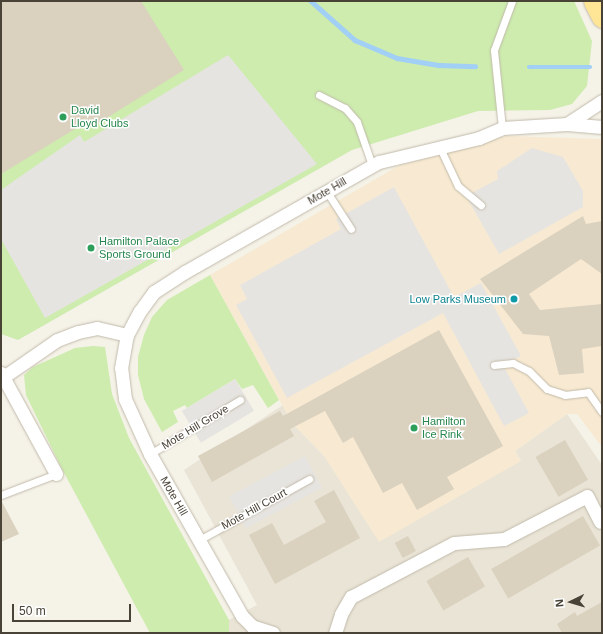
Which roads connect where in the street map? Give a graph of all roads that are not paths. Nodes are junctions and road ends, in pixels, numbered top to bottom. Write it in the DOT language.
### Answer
graph roads {
  1 [pos="512,1"];
  2 [pos="594,1"];
  3 [pos="602,16"];
  4 [pos="319,95"];
  5 [pos="602,101"];
  6 [pos="567,124"];
  7 [pos="602,126"];
  8 [pos="502,128"];
  9 [pos="440,148"];
  10 [pos="372,166"];
  11 [pos="327,192"];
  12 [pos="481,205"];
  13 [pos="351,229"];
  14 [pos="126,335"];
  15 [pos="494,365"];
  16 [pos="1,377"];
  17 [pos="240,400"];
  18 [pos="602,412"];
  19 [pos="150,454"];
  20 [pos="56,474"];
  21 [pos="309,479"];
  22 [pos="1,495"];
  23 [pos="600,522"];
  24 [pos="199,540"];
  25 [pos="273,633"];
  26 [pos="335,633"];
  1 -- 8 [label="lane"];
  2 -- 3 [label="main road"];
  4 -- 10 [label="lane"];
  5 -- 6 [label="street, Mote Hill"];
  6 -- 7 [label="street, Mote Hill"];
  6 -- 8 [label="street, Mote Hill"];
  8 -- 9 [label="street, Mote Hill"];
  9 -- 10 [label="street, Mote Hill"];
  9 -- 12 [label="lane"];
  10 -- 11 [label="street, Mote Hill"];
  11 -- 13 [label="lane"];
  11 -- 14 [label="street, Mote Hill"];
  14 -- 16 [label="street"];
  14 -- 19 [label="street, Mote Hill"];
  15 -- 18 [label="lane"];
  16 -- 20 [label="street"];
  17 -- 19 [label="lane, Mote Hill Grove"];
  19 -- 24 [label="street, Mote Hill"];
  20 -- 22 [label="lane"];
  21 -- 24 [label="lane, Mote Hill Court"];
  23 -- 26 [label="street"];
  24 -- 25 [label="street, Mote Hill"];
}
